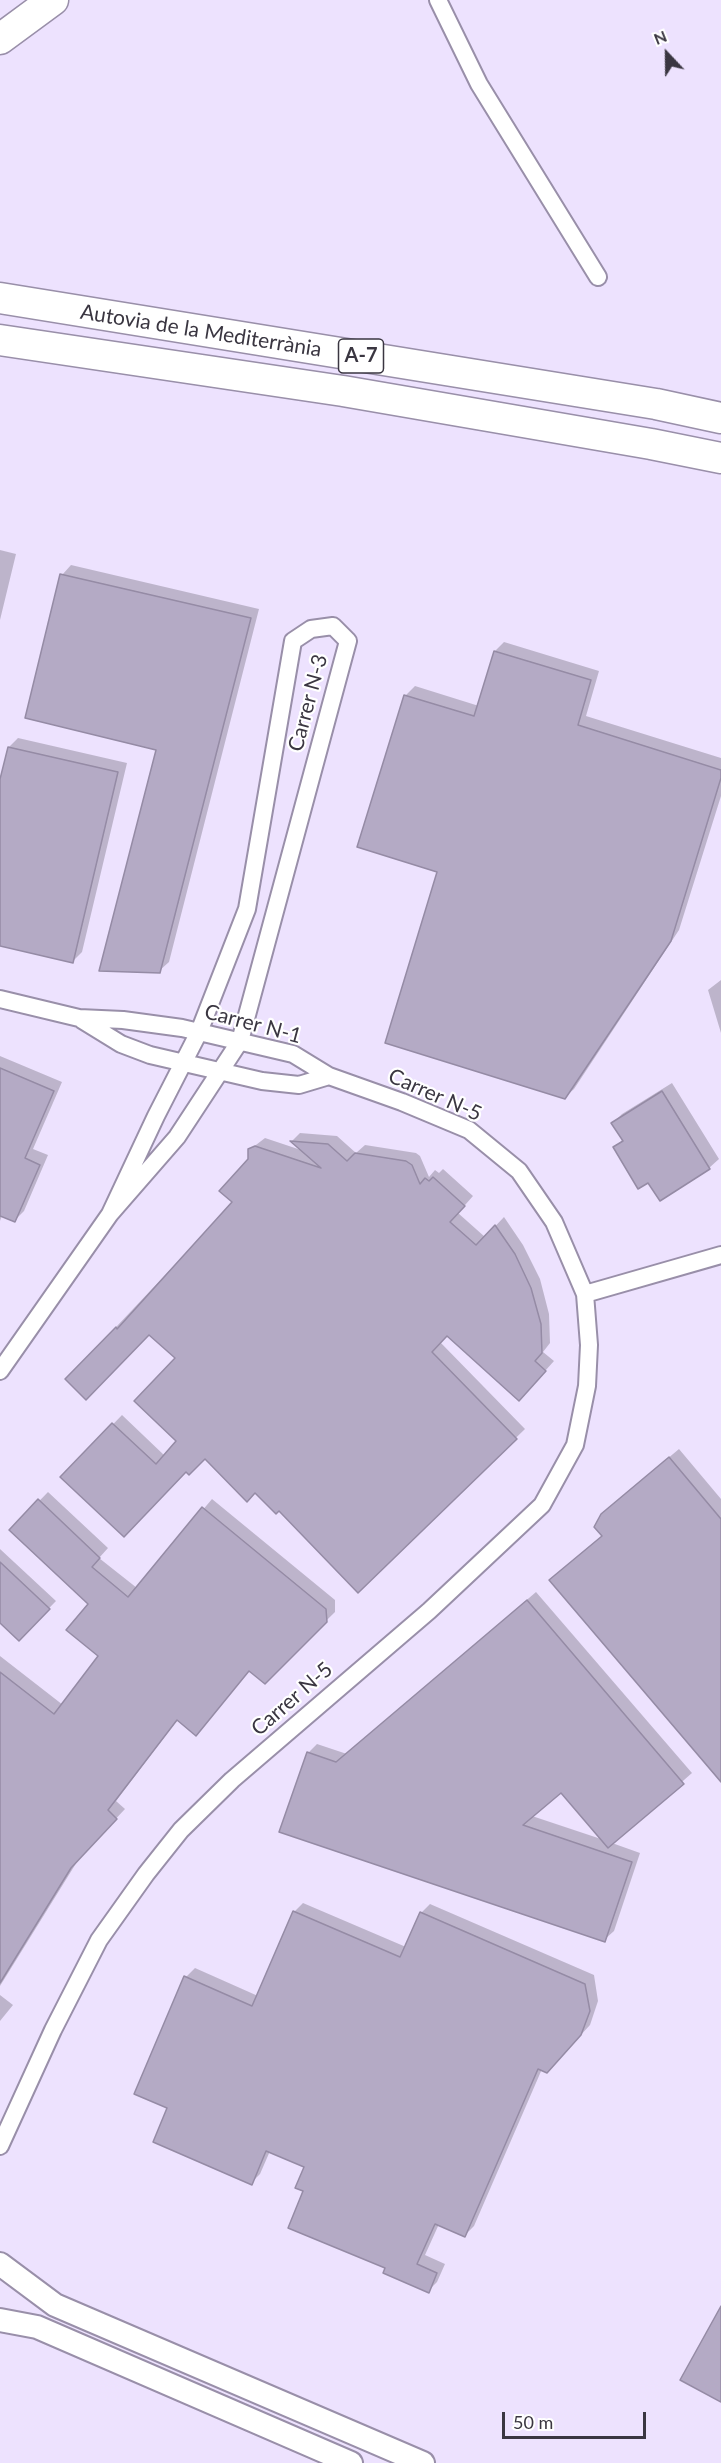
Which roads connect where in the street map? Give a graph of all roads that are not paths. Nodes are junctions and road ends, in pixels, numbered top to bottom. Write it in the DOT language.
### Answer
graph roads {
  1 [pos="53,0"];
  2 [pos="438,0"];
  3 [pos="0,39"];
  4 [pos="598,277"];
  5 [pos="0,298"];
  6 [pos="0,340"];
  7 [pos="721,418"];
  8 [pos="721,458"];
  9 [pos="0,999"];
  10 [pos="79,1018"];
  11 [pos="199,1032"];
  12 [pos="240,1041"];
  13 [pos="183,1063"];
  14 [pos="220,1071"];
  15 [pos="328,1076"];
  16 [pos="110,1214"];
  17 [pos="721,1255"];
  18 [pos="585,1294"];
  19 [pos="0,1371"];
  20 [pos="0,2146"];
  21 [pos="0,2264"];
  22 [pos="0,2320"];
  23 [pos="351,2463"];
  24 [pos="423,2463"];
  1 -- 3 [label="highway"];
  2 -- 4 [label="street"];
  5 -- 7 [label="highway, Autovia de la Mediterrània / A-7"];
  6 -- 8 [label="highway, Autovia de la Mediterrània / A-7"];
  9 -- 10 [label="street, Carrer N-1"];
  10 -- 11 [label="street, Carrer N-1"];
  10 -- 13 [label="street, Carrer N-1"];
  11 -- 12 [label="street, Carrer N-1"];
  11 -- 12 [label="street, Carrer N-3"];
  11 -- 13 [label="street, Carrer N-3"];
  12 -- 14 [label="street, Carrer N-3"];
  12 -- 15 [label="street, Carrer N-1"];
  13 -- 14 [label="street, Carrer N-1"];
  13 -- 16 [label="street, Carrer N-3"];
  14 -- 15 [label="street, Carrer N-1"];
  14 -- 16 [label="street, Carrer N-3"];
  15 -- 18 [label="street, Carrer N-5"];
  16 -- 19 [label="street, Carrer N-3"];
  17 -- 18 [label="street"];
  18 -- 20 [label="street, Carrer N-5"];
  21 -- 24 [label="street"];
  22 -- 23 [label="street"];
}
